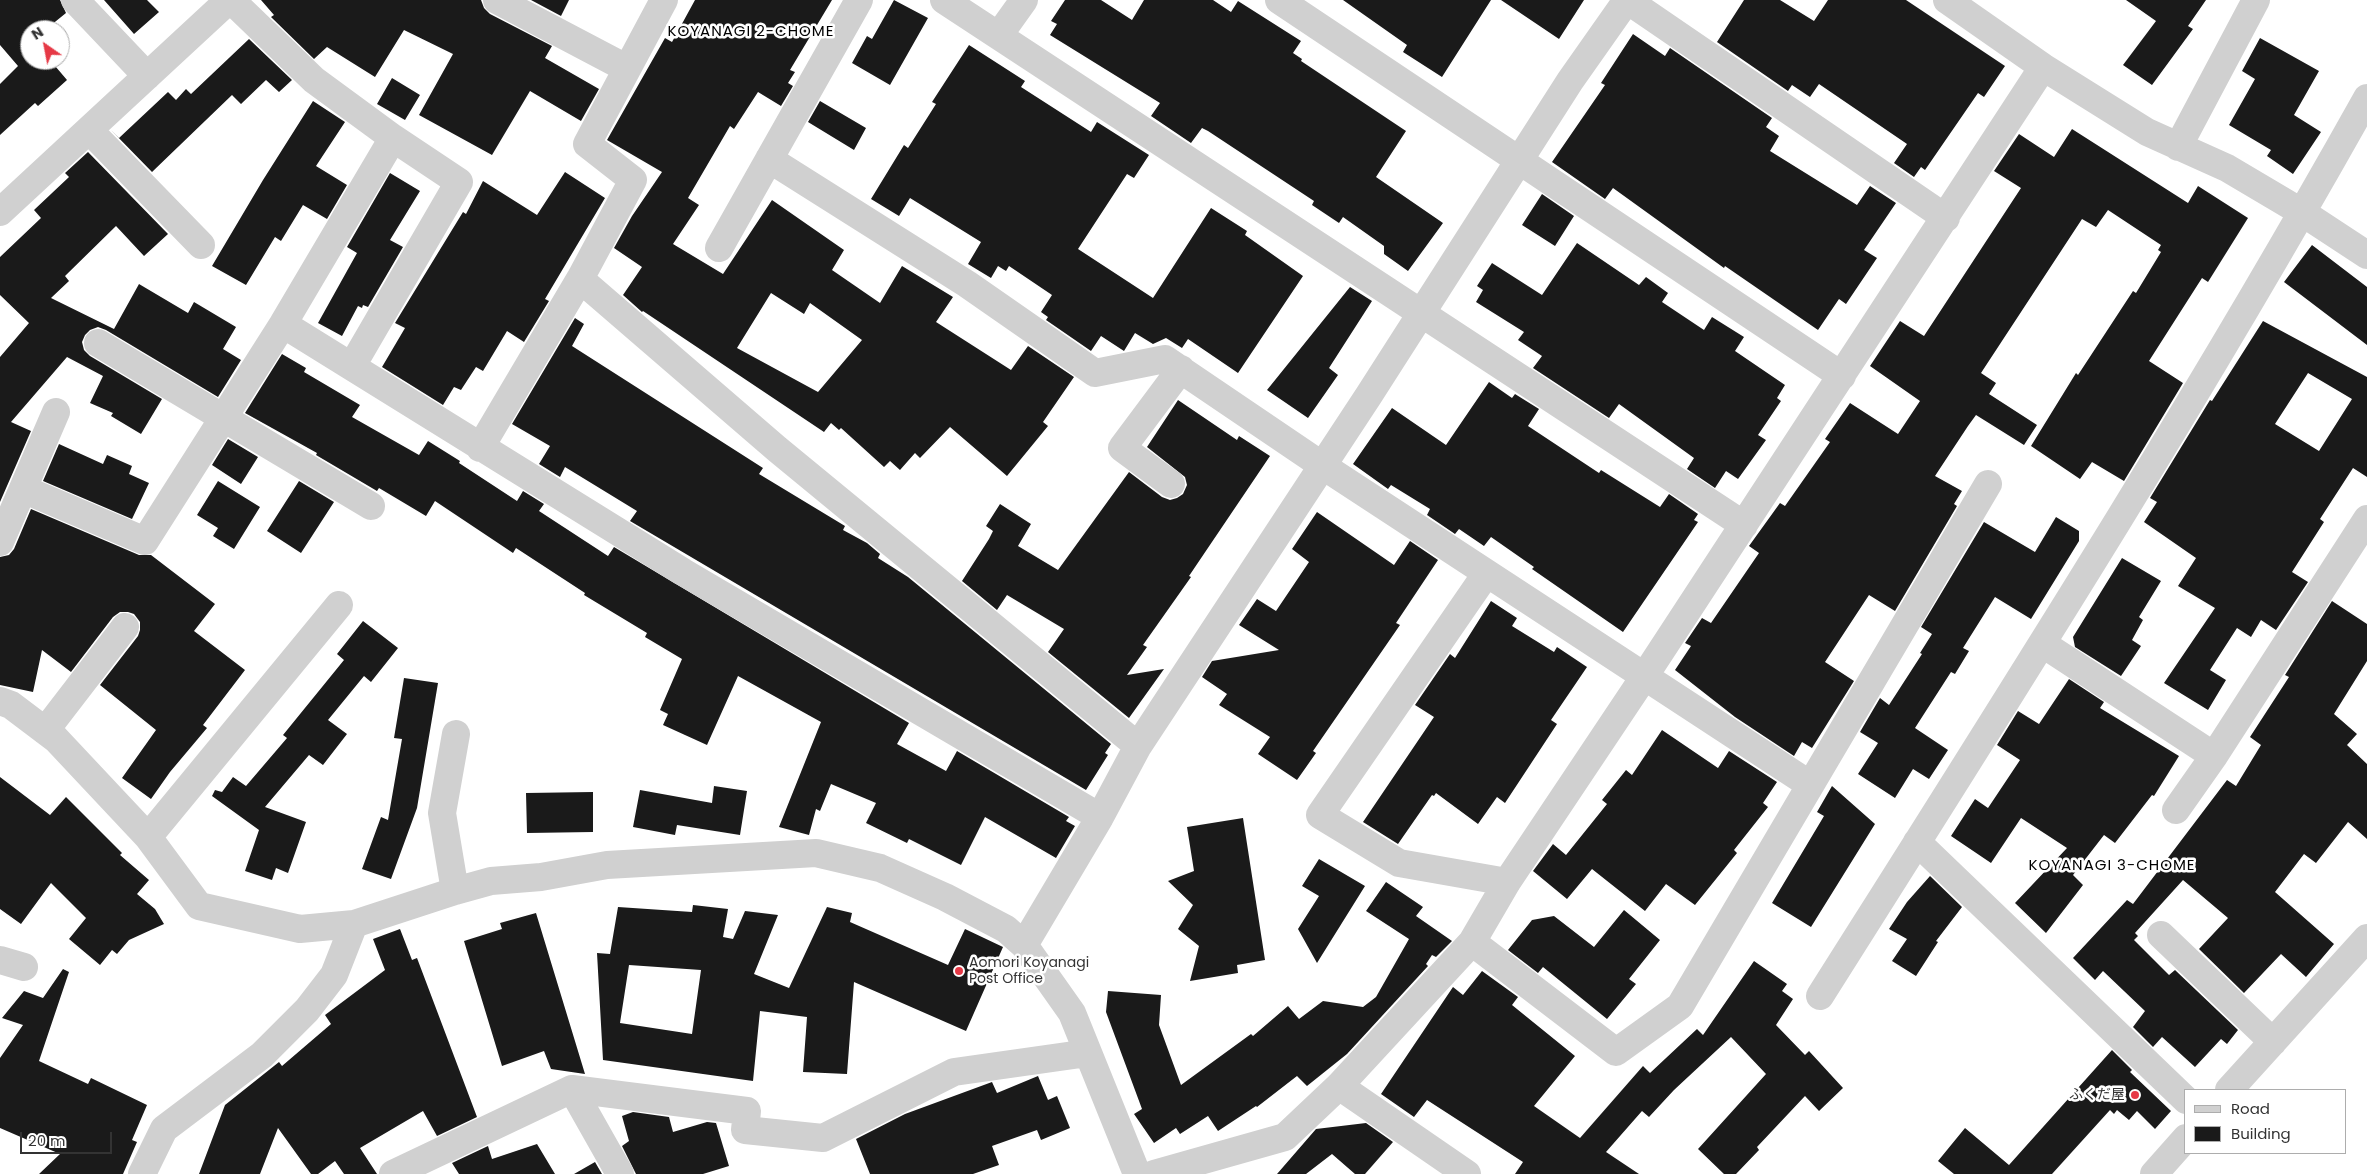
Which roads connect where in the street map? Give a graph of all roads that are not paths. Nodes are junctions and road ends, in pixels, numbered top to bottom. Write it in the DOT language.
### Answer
graph roads {
  1 [pos="75,0"];
  2 [pos="230,0"];
  3 [pos="497,0"];
  4 [pos="664,0"];
  5 [pos="859,0"];
  6 [pos="944,0"];
  7 [pos="1024,0"];
  8 [pos="1279,0"];
  9 [pos="1627,0"];
  10 [pos="1947,0"];
  11 [pos="2256,0"];
  12 [pos="999,35"];
  13 [pos="2043,67"];
  14 [pos="626,68"];
  15 [pos="147,76"];
  16 [pos="2367,98"];
  17 [pos="90,131"];
  18 [pos="393,138"];
  19 [pos="2178,147"];
  20 [pos="769,159"];
  21 [pos="1519,160"];
  22 [pos="0,212"];
  23 [pos="2303,213"];
  24 [pos="1946,218"];
  25 [pos="201,245"];
  26 [pos="719,248"];
  27 [pos="2367,255"];
  28 [pos="580,279"];
  29 [pos="1421,314"];
  30 [pos="283,324"];
  31 [pos="98,343"];
  32 [pos="352,366"];
  33 [pos="1181,370"];
  34 [pos="1842,376"];
  35 [pos="56,412"];
  36 [pos="223,418"];
  37 [pos="480,448"];
  38 [pos="1323,466"];
  39 [pos="1171,484"];
  40 [pos="1988,484"];
  41 [pos="23,489"];
  42 [pos="371,506"];
  43 [pos="2367,519"];
  44 [pos="1744,526"];
  45 [pos="0,542"];
  46 [pos="1486,574"];
  47 [pos="339,606"];
  48 [pos="126,627"];
  49 [pos="2043,644"];
  50 [pos="1644,677"];
  51 [pos="0,701"];
  52 [pos="45,731"];
  53 [pos="456,734"];
  54 [pos="1138,746"];
  55 [pos="2214,756"];
  56 [pos="1809,784"];
  57 [pos="2176,810"];
  58 [pos="1100,817"];
  59 [pos="148,837"];
  60 [pos="1917,842"];
  61 [pos="1507,882"];
  62 [pos="455,891"];
  63 [pos="354,924"];
  64 [pos="2161,935"];
  65 [pos="2367,938"];
  66 [pos="1472,942"];
  67 [pos="1024,945"];
  68 [pos="1820,996"];
  69 [pos="2273,1042"];
  70 [pos="1088,1053"];
  71 [pos="1339,1086"];
  72 [pos="572,1089"];
  73 [pos="2230,1089"];
  74 [pos="2184,1098"];
  75 [pos="2184,1140"];
  76 [pos="430,1166"];
  77 [pos="142,1174"];
  78 [pos="393,1174"];
  79 [pos="620,1174"];
  80 [pos="1137,1174"];
  81 [pos="1154,1174"];
  82 [pos="1467,1174"];
  83 [pos="2154,1174"];
  1 -- 15 [label="street"];
  2 -- 15 [label="street"];
  2 -- 18 [label="street"];
  3 -- 14 [label="street"];
  4 -- 14 [label="street"];
  5 -- 20 [label="street"];
  6 -- 12 [label="street"];
  7 -- 12 [label="street"];
  8 -- 21 [label="street"];
  9 -- 21 [label="street"];
  9 -- 24 [label="street"];
  10 -- 13 [label="street"];
  11 -- 19 [label="street"];
  12 -- 29 [label="street"];
  13 -- 19 [label="street"];
  13 -- 24 [label="street"];
  14 -- 28 [label="street"];
  15 -- 17 [label="street"];
  16 -- 23 [label="street"];
  17 -- 22 [label="street"];
  17 -- 25 [label="street"];
  18 -- 30 [label="street"];
  18 -- 32 [label="street"];
  19 -- 23 [label="street"];
  20 -- 26 [label="street"];
  20 -- 33 [label="street"];
  21 -- 29 [label="street"];
  21 -- 34 [label="street"];
  23 -- 27 [label="street"];
  23 -- 49 [label="street"];
  24 -- 34 [label="street"];
  28 -- 37 [label="street"];
  28 -- 54 [label="street"];
  29 -- 38 [label="street"];
  29 -- 44 [label="street"];
  30 -- 32 [label="street"];
  30 -- 36 [label="street"];
  31 -- 36 [label="street"];
  32 -- 37 [label="street"];
  33 -- 38 [label="street"];
  33 -- 39 [label="street"];
  34 -- 44 [label="street"];
  35 -- 41 [label="street"];
  36 -- 41 [label="street"];
  36 -- 42 [label="street"];
  37 -- 58 [label="street"];
  38 -- 46 [label="street"];
  38 -- 54 [label="street"];
  40 -- 56 [label="street"];
  41 -- 45 [label="street"];
  43 -- 55 [label="street"];
  44 -- 50 [label="street"];
  46 -- 50 [label="street"];
  46 -- 61 [label="street"];
  47 -- 59 [label="street"];
  48 -- 52 [label="street"];
  49 -- 55 [label="street"];
  49 -- 60 [label="street"];
  50 -- 56 [label="street"];
  50 -- 61 [label="street"];
  51 -- 52 [label="street"];
  52 -- 59 [label="street"];
  53 -- 62 [label="street"];
  54 -- 58 [label="street"];
  55 -- 57 [label="street"];
  56 -- 66 [label="street"];
  58 -- 67 [label="street"];
  59 -- 63 [label="street"];
  60 -- 68 [label="street"];
  60 -- 74 [label="street"];
  61 -- 66 [label="street"];
  62 -- 63 [label="street"];
  62 -- 67 [label="street"];
  63 -- 77 [label="street"];
  64 -- 69 [label="street"];
  65 -- 69 [label="street"];
  66 -- 71 [label="street"];
  67 -- 70 [label="street"];
  69 -- 73 [label="street"];
  70 -- 72 [label="street"];
  70 -- 80 [label="street"];
  71 -- 81 [label="street"];
  71 -- 82 [label="street"];
  72 -- 76 [label="street"];
  72 -- 79 [label="street"];
  75 -- 83 [label="street"];
  76 -- 78 [label="street"];
}
